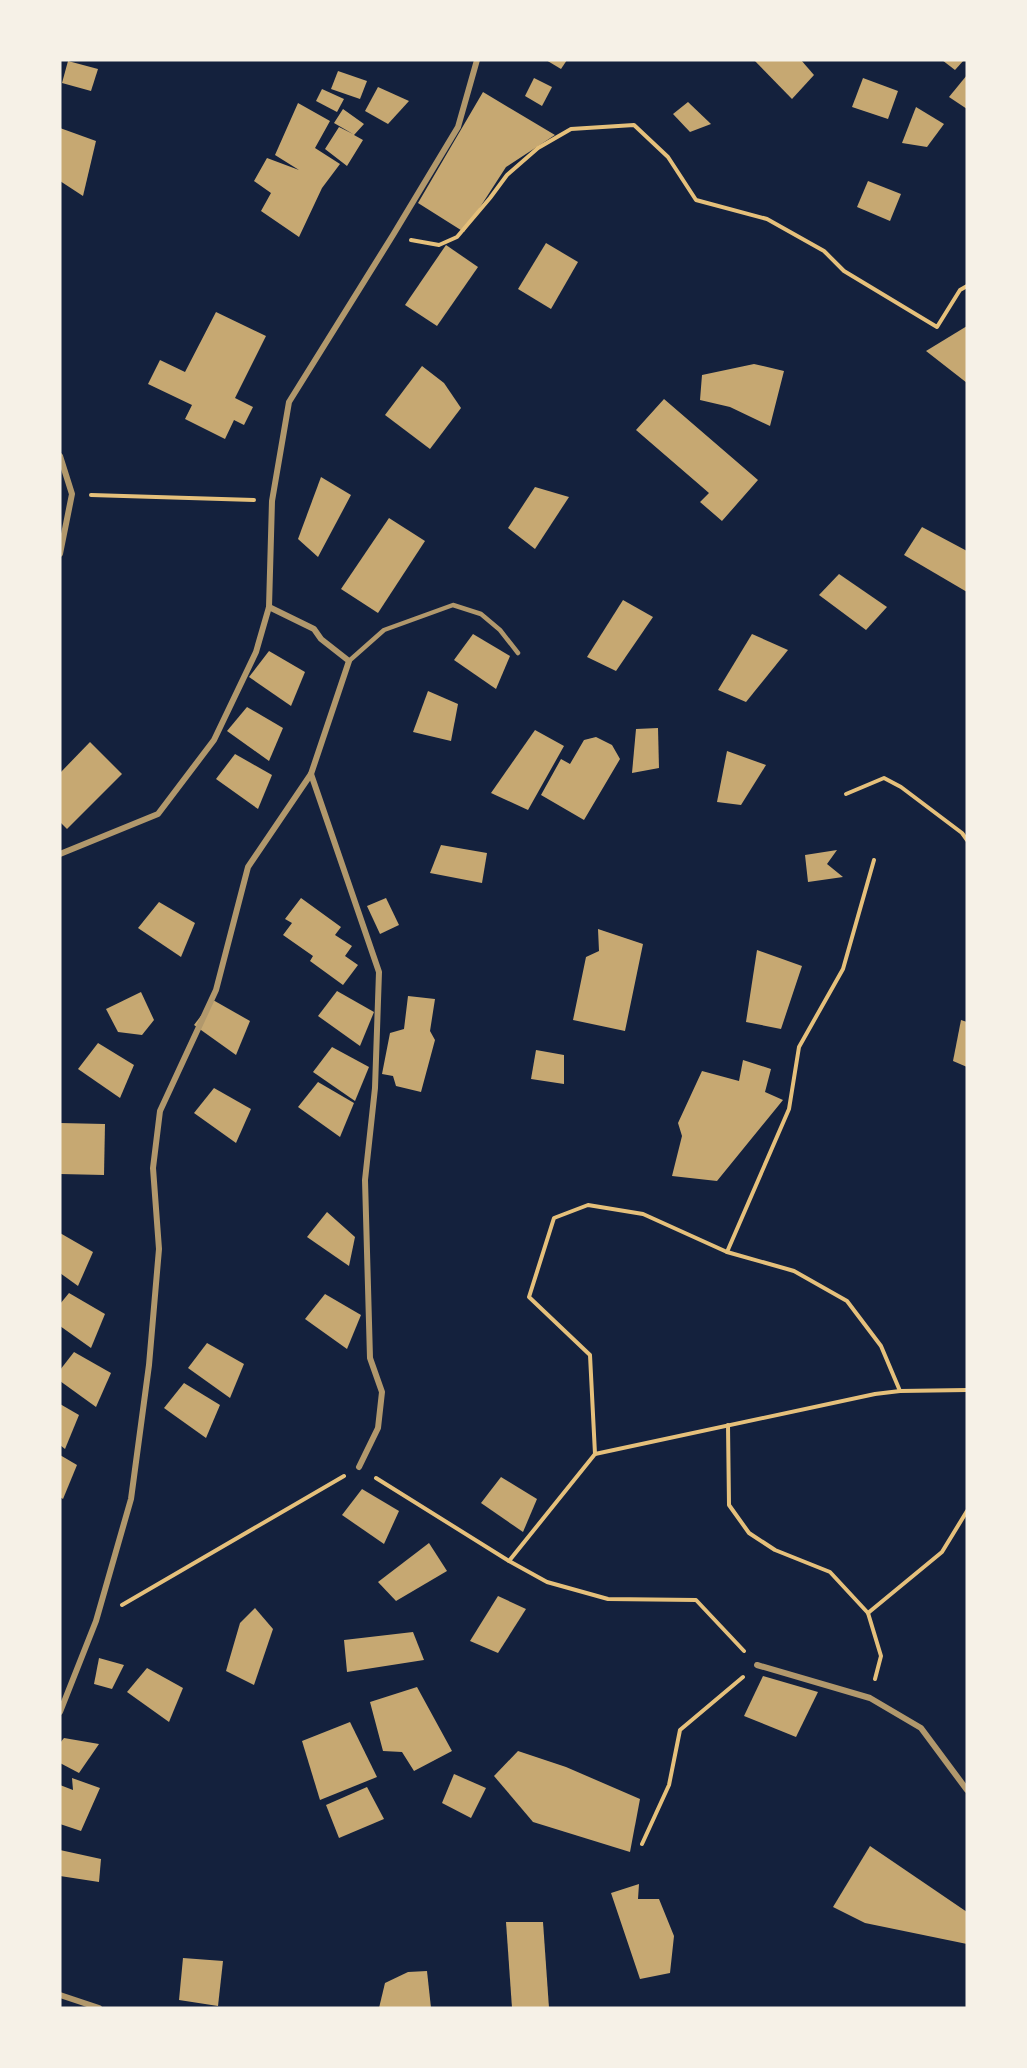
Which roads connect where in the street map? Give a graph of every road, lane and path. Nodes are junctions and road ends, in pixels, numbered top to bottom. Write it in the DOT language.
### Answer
graph roads {
  1 [pos="477,60"];
  2 [pos="393,236"];
  3 [pos="967,286"];
  4 [pos="60,456"];
  5 [pos="72,494"];
  6 [pos="272,501"];
  7 [pos="60,554"];
  8 [pos="269,606"];
  9 [pos="518,652"];
  10 [pos="350,661"];
  11 [pos="311,774"];
  12 [pos="846,794"];
  13 [pos="967,840"];
  14 [pos="60,854"];
  15 [pos="873,860"];
  16 [pos="726,1252"];
  17 [pos="967,1390"];
  18 [pos="900,1391"];
  19 [pos="728,1425"];
  20 [pos="595,1454"];
  21 [pos="359,1467"];
  22 [pos="967,1511"];
  23 [pos="509,1561"];
  24 [pos="867,1613"];
  25 [pos="96,1621"];
  26 [pos="757,1665"];
  27 [pos="870,1698"];
  28 [pos="60,1712"];
  29 [pos="967,1790"];
  30 [pos="642,1844"];
  31 [pos="60,1995"];
  32 [pos="87,2006"];
  33 [pos="99,2008"];
  1 -- 2 [label="street"];
  2 -- 3 [label="path"];
  2 -- 6 [label="street"];
  4 -- 5 [label="street"];
  5 -- 6 [label="path"];
  5 -- 7 [label="street"];
  6 -- 8 [label="street"];
  8 -- 10 [label="street"];
  8 -- 14 [label="street"];
  9 -- 10 [label="lane"];
  10 -- 11 [label="street"];
  11 -- 21 [label="street"];
  11 -- 25 [label="street"];
  12 -- 13 [label="path"];
  15 -- 16 [label="path"];
  16 -- 18 [label="path"];
  16 -- 20 [label="path"];
  17 -- 18 [label="path"];
  18 -- 19 [label="path"];
  19 -- 20 [label="path"];
  19 -- 24 [label="path"];
  20 -- 23 [label="path"];
  21 -- 23 [label="path"];
  21 -- 25 [label="path"];
  22 -- 24 [label="path"];
  23 -- 26 [label="path"];
  24 -- 27 [label="path"];
  25 -- 28 [label="street"];
  26 -- 27 [label="street"];
  26 -- 30 [label="path"];
  27 -- 29 [label="street"];
  31 -- 32 [label="street"];
  32 -- 33 [label="street"];
}
